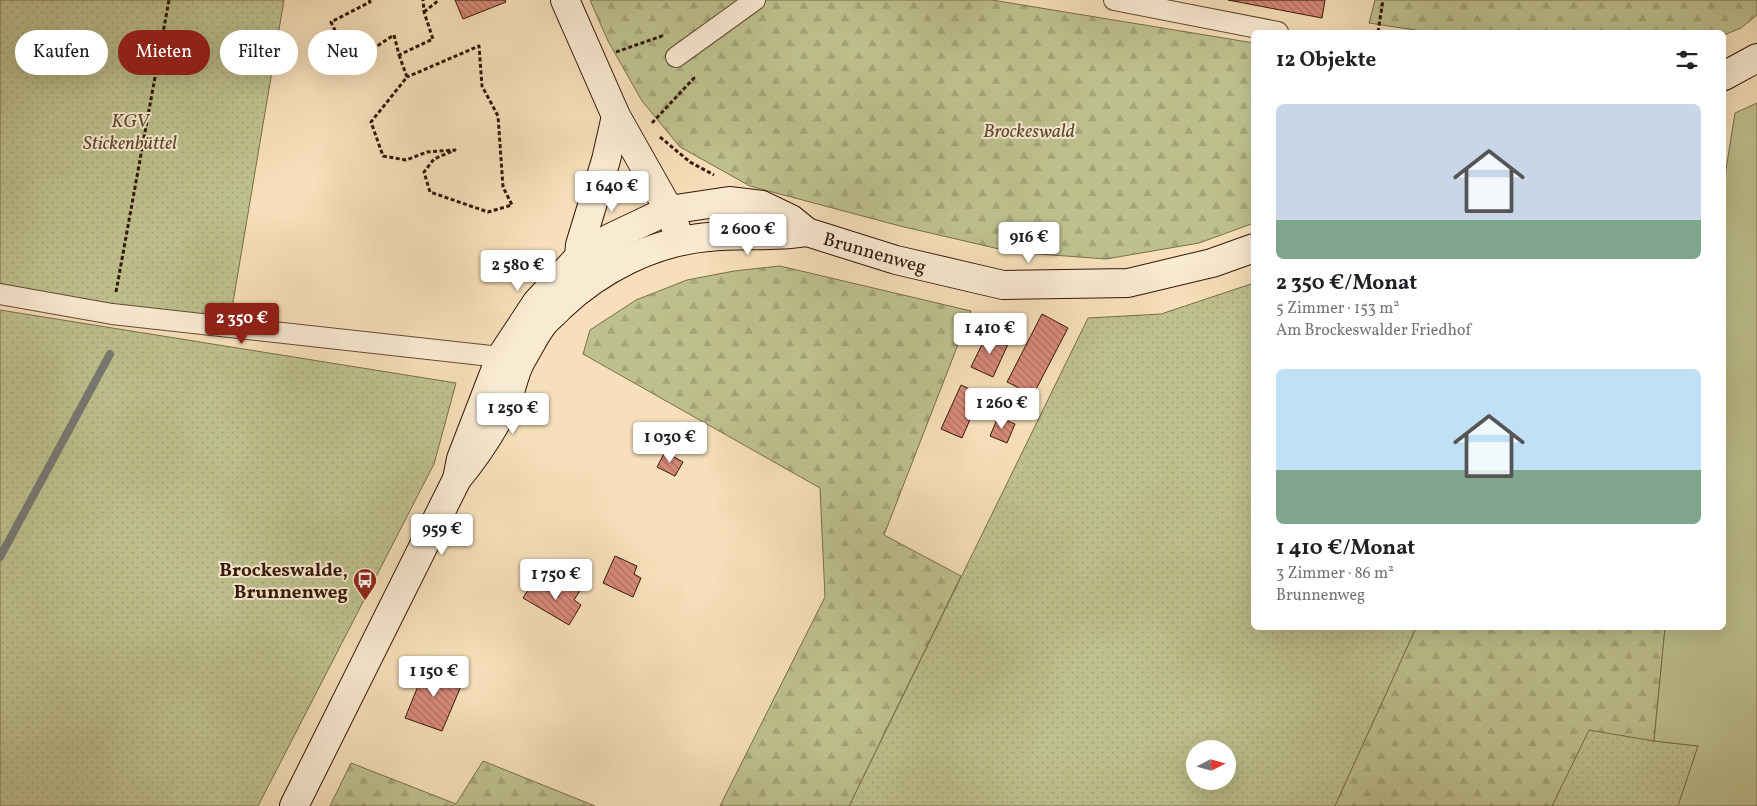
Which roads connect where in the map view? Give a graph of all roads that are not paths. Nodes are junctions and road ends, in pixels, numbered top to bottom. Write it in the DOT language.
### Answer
graph roads {
  1 [pos="564,0"];
  2 [pos="755,0"];
  3 [pos="1114,0"];
  4 [pos="1268,30"];
  5 [pos="676,58"];
  6 [pos="1757,58"];
  7 [pos="1726,75"];
  8 [pos="616,116"];
  9 [pos="669,210"];
  10 [pos="807,232"];
  11 [pos="682,241"];
  12 [pos="1251,249"];
  13 [pos="578,257"];
  14 [pos="0,294"];
  15 [pos="510,360"];
  16 [pos="294,806"];
  1 -- 8 [label="street"];
  2 -- 5 [label="street"];
  3 -- 4 [label="street"];
  6 -- 7 [label="street"];
  8 -- 9 [label="street"];
  8 -- 13 [label="street"];
  9 -- 10 [label="street, Brunnenweg"];
  9 -- 11 [label="street"];
  9 -- 13 [label="street, Brunnenweg"];
  10 -- 11 [label="street"];
  10 -- 12 [label="street, Brunnenweg"];
  11 -- 15 [label="street"];
  13 -- 15 [label="street, Brunnenweg"];
  14 -- 15 [label="street"];
  15 -- 16 [label="street"];
}
